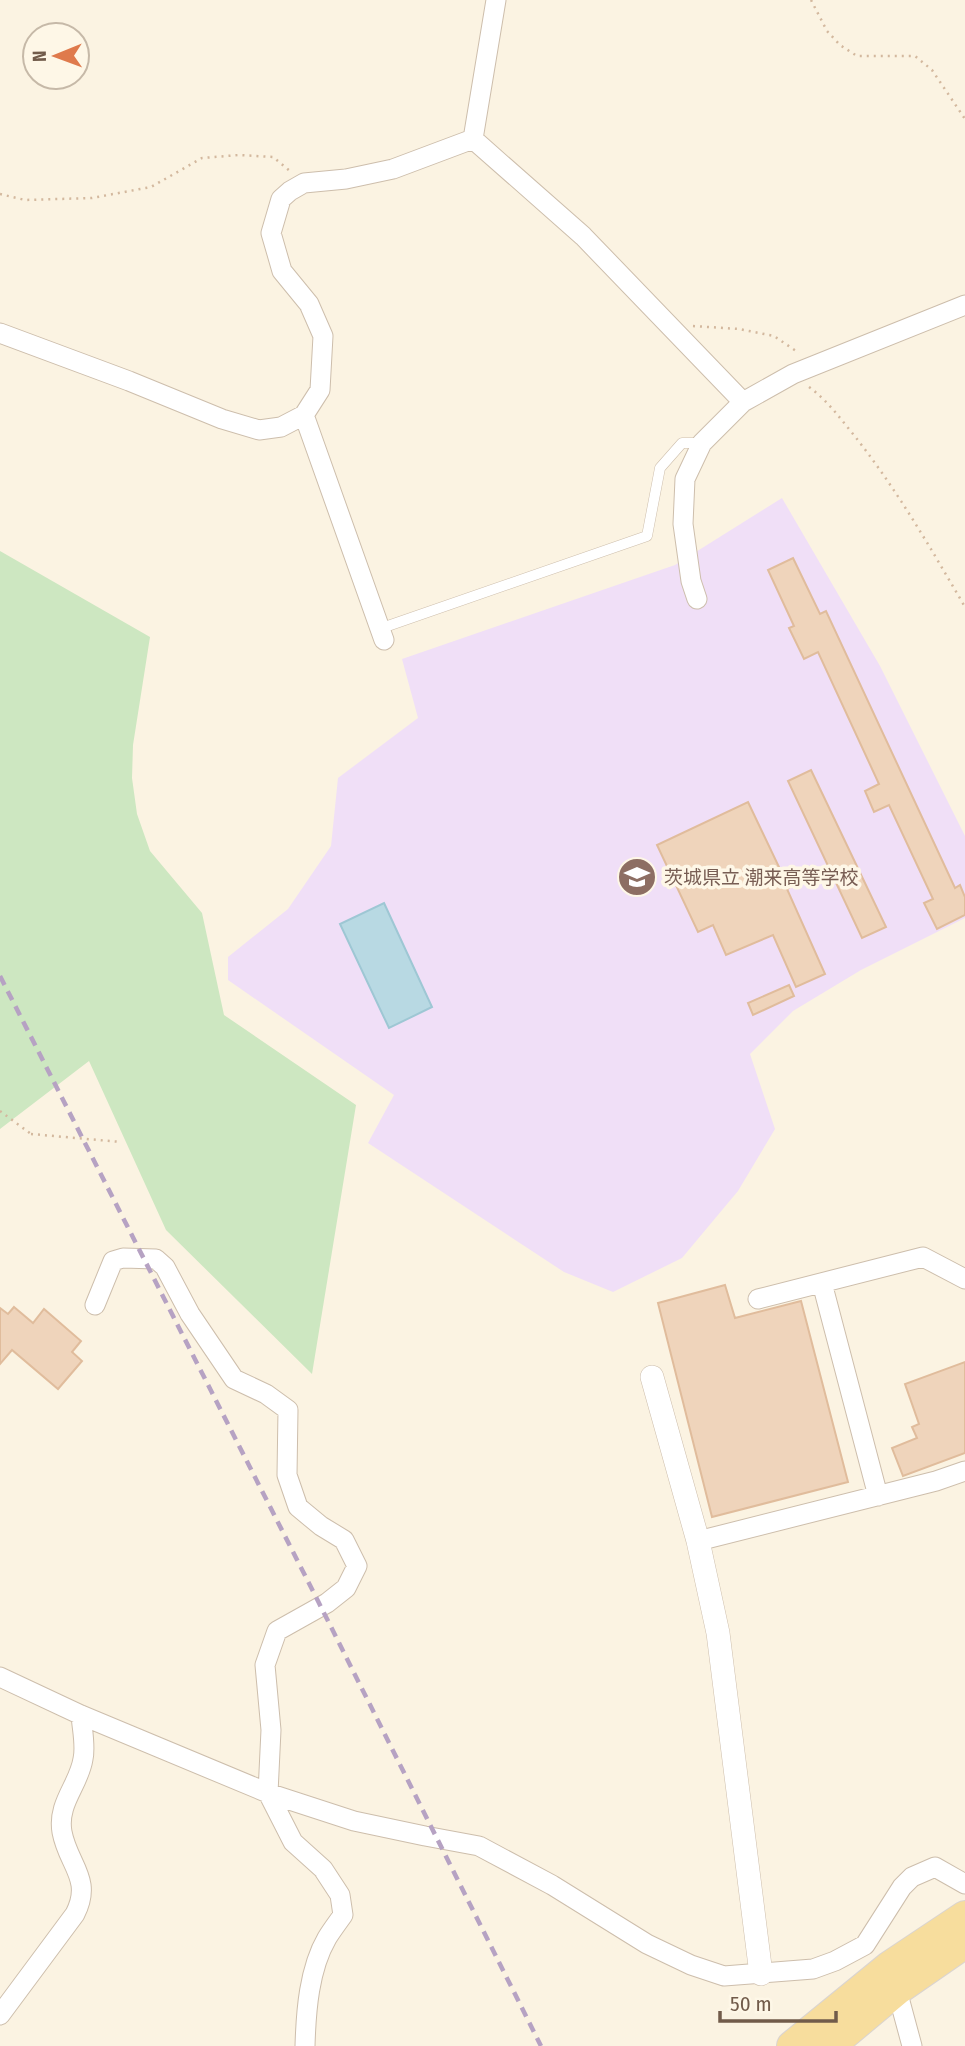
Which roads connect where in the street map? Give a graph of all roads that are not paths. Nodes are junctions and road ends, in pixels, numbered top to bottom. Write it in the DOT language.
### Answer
graph roads {
  1 [pos="496,0"];
  2 [pos="473,139"];
  3 [pos="965,305"];
  4 [pos="0,333"];
  5 [pos="743,402"];
  6 [pos="304,415"];
  7 [pos="702,443"];
  8 [pos="697,598"];
  9 [pos="382,635"];
  10 [pos="965,1279"];
  11 [pos="822,1283"];
  12 [pos="758,1299"];
  13 [pos="95,1305"];
  14 [pos="652,1377"];
  15 [pos="965,1471"];
  16 [pos="878,1496"];
  17 [pos="698,1541"];
  18 [pos="0,1677"];
  19 [pos="80,1715"];
  20 [pos="268,1793"];
  21 [pos="965,1884"];
  22 [pos="965,1916"];
  23 [pos="965,1943"];
  24 [pos="761,1974"];
  25 [pos="893,1978"];
  26 [pos="0,2015"];
  27 [pos="304,2046"];
  28 [pos="792,2046"];
  29 [pos="830,2046"];
  30 [pos="912,2046"];
  1 -- 2 [label="street"];
  2 -- 5 [label="street"];
  2 -- 6 [label="street"];
  3 -- 5 [label="street"];
  4 -- 6 [label="street"];
  5 -- 7 [label="street"];
  6 -- 9 [label="street"];
  7 -- 8 [label="street"];
  7 -- 9 [label="lane"];
  10 -- 11 [label="street"];
  11 -- 12 [label="street"];
  11 -- 16 [label="street"];
  13 -- 20 [label="street"];
  14 -- 17 [label="street"];
  15 -- 16 [label="street"];
  16 -- 17 [label="street"];
  17 -- 24 [label="street"];
  18 -- 19 [label="street"];
  19 -- 20 [label="street"];
  19 -- 26 [label="street"];
  20 -- 24 [label="street"];
  20 -- 27 [label="street"];
  21 -- 24 [label="street"];
  22 -- 25 [label="main road"];
  23 -- 25 [label="main road"];
  25 -- 28 [label="main road"];
  25 -- 29 [label="main road"];
  25 -- 30 [label="street"];
}
